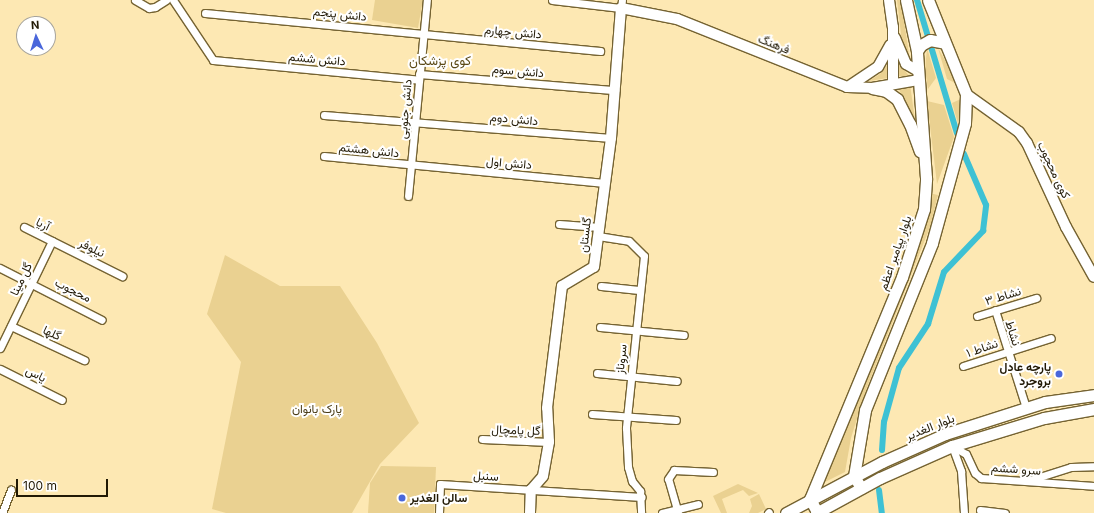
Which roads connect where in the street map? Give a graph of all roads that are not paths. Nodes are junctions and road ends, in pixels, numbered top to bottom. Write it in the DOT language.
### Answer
graph roads {
  1 [pos="135,0"];
  2 [pos="166,0"];
  3 [pos="173,0"];
  4 [pos="427,0"];
  5 [pos="552,0"];
  6 [pos="889,0"];
  7 [pos="906,0"];
  8 [pos="928,0"];
  9 [pos="621,4"];
  10 [pos="206,13"];
  11 [pos="893,27"];
  12 [pos="423,35"];
  13 [pos="945,43"];
  14 [pos="600,51"];
  15 [pos="917,51"];
  16 [pos="918,75"];
  17 [pos="419,77"];
  18 [pos="893,83"];
  19 [pos="848,87"];
  20 [pos="872,88"];
  21 [pos="615,90"];
  22 [pos="966,94"];
  23 [pos="324,116"];
  24 [pos="415,121"];
  25 [pos="611,138"];
  26 [pos="324,156"];
  27 [pos="411,166"];
  28 [pos="925,168"];
  29 [pos="605,183"];
  30 [pos="408,196"];
  31 [pos="559,224"];
  32 [pos="24,227"];
  33 [pos="599,231"];
  34 [pos="52,241"];
  35 [pos="0,268"];
  36 [pos="122,276"];
  37 [pos="1094,277"];
  38 [pos="32,284"];
  39 [pos="601,286"];
  40 [pos="639,290"];
  41 [pos="1036,298"];
  42 [pos="995,310"];
  43 [pos="977,316"];
  44 [pos="102,320"];
  45 [pos="11,326"];
  46 [pos="600,327"];
  47 [pos="635,330"];
  48 [pos="684,335"];
  49 [pos="1050,338"];
  50 [pos="0,348"];
  51 [pos="1008,350"];
  52 [pos="84,360"];
  53 [pos="963,366"];
  54 [pos="0,369"];
  55 [pos="597,373"];
  56 [pos="630,376"];
  57 [pos="677,381"];
  58 [pos="1094,395"];
  59 [pos="62,400"];
  60 [pos="1026,408"];
  61 [pos="1094,409"];
  62 [pos="592,414"];
  63 [pos="626,415"];
  64 [pos="676,420"];
  65 [pos="482,439"];
  66 [pos="549,442"];
  67 [pos="952,446"];
  68 [pos="1094,466"];
  69 [pos="713,472"];
  70 [pos="854,476"];
  71 [pos="1026,481"];
  72 [pos="1094,486"];
  73 [pos="861,488"];
  74 [pos="11,490"];
  75 [pos="531,490"];
  76 [pos="642,497"];
  77 [pos="810,499"];
  78 [pos="698,504"];
  79 [pos="980,510"];
  80 [pos="677,511"];
  81 [pos="2,513"];
  82 [pos="439,513"];
  83 [pos="530,513"];
  84 [pos="641,513"];
  85 [pos="662,513"];
  86 [pos="786,513"];
  87 [pos="817,513"];
  88 [pos="964,513"];
  89 [pos="1005,513"];
  1 -- 2 [label="street"];
  3 -- 17 [label="street, دانش ششم"];
  4 -- 12 [label="street, دانش جنوبی"];
  5 -- 9 [label="street"];
  6 -- 11 [label="street"];
  7 -- 15 [label="main road, بلوار پیامبر اعظم"];
  8 -- 13 [label="main road"];
  9 -- 19 [label="street, فرهنگ"];
  9 -- 21 [label="street, گلستان"];
  10 -- 12 [label="street, دانش پنجم"];
  11 -- 16 [label="street"];
  11 -- 18 [label="street"];
  11 -- 19 [label="street"];
  12 -- 14 [label="street, دانش چهارم"];
  12 -- 17 [label="street, دانش جنوبی"];
  13 -- 15 [label="main road"];
  13 -- 22 [label="main road"];
  15 -- 16 [label="main road, بلوار پیامبر اعظم"];
  16 -- 18 [label="street, فرهنگ"];
  16 -- 28 [label="main road, بلوار پیامبر اعظم"];
  17 -- 21 [label="street, دانش سوم"];
  17 -- 24 [label="street, دانش جنوبی"];
  18 -- 20 [label="street, فرهنگ"];
  19 -- 20 [label="street, فرهنگ"];
  20 -- 28 [label="main road"];
  21 -- 25 [label="street, گلستان"];
  22 -- 37 [label="street, کوی محجوب"];
  22 -- 70 [label="main road"];
  23 -- 24 [label="street, دانش دوم"];
  24 -- 25 [label="street, دانش دوم"];
  24 -- 27 [label="street, دانش جنوبی"];
  25 -- 29 [label="street, گلستان"];
  26 -- 27 [label="street, دانش هشتم"];
  27 -- 29 [label="street, دانش اول"];
  27 -- 30 [label="street, دانش جنوبی"];
  28 -- 77 [label="main road, بلوار پیامبر اعظم"];
  29 -- 33 [label="street, گلستان"];
  31 -- 33 [label="street"];
  32 -- 34 [label="street, آریا"];
  33 -- 40 [label="street, سروناز"];
  33 -- 66 [label="street, گلستان"];
  34 -- 36 [label="street, نیلوفر"];
  34 -- 38 [label="street, گل مینا"];
  35 -- 38 [label="street, محجوب"];
  38 -- 44 [label="street, محجوب"];
  38 -- 45 [label="street, گل مینا"];
  39 -- 40 [label="street"];
  40 -- 47 [label="street, سروناز"];
  41 -- 42 [label="street, نشاط ۳"];
  42 -- 43 [label="street, نشاط ۳"];
  42 -- 51 [label="street, نشاط"];
  45 -- 50 [label="street, گل مینا"];
  45 -- 52 [label="street, گلها"];
  46 -- 47 [label="street"];
  47 -- 48 [label="street"];
  47 -- 56 [label="street, سروناز"];
  49 -- 51 [label="street, نشاط ۱"];
  51 -- 53 [label="street, نشاط ۱"];
  51 -- 60 [label="street, نشاط"];
  54 -- 59 [label="street, یاس"];
  55 -- 56 [label="street"];
  56 -- 57 [label="street"];
  56 -- 63 [label="street, سروناز"];
  58 -- 60 [label="main road, بلوار الغدیر"];
  60 -- 70 [label="main road, بلوار الغدیر"];
  61 -- 67 [label="main road"];
  62 -- 63 [label="street"];
  63 -- 64 [label="street"];
  63 -- 76 [label="street, سروناز"];
  65 -- 66 [label="street, گل پامچال"];
  66 -- 75 [label="street, گلستان"];
  67 -- 71 [label="street, سرو ششم"];
  67 -- 73 [label="main road"];
  67 -- 88 [label="street"];
  68 -- 71 [label="street"];
  69 -- 80 [label="street"];
  70 -- 73 [label="main road"];
  70 -- 77 [label="main road, بلوار الغدیر"];
  71 -- 72 [label="street, سرو ششم"];
  73 -- 87 [label="main road"];
  74 -- 81 [label="street"];
  75 -- 76 [label="street, سنبل"];
  75 -- 82 [label="street, سنبل"];
  75 -- 83 [label="street"];
  76 -- 84 [label="street"];
  77 -- 86 [label="main road, بلوار الغدیر"];
  77 -- 87 [label="main road"];
  78 -- 80 [label="street"];
  79 -- 89 [label="street"];
  80 -- 85 [label="street"];
}
